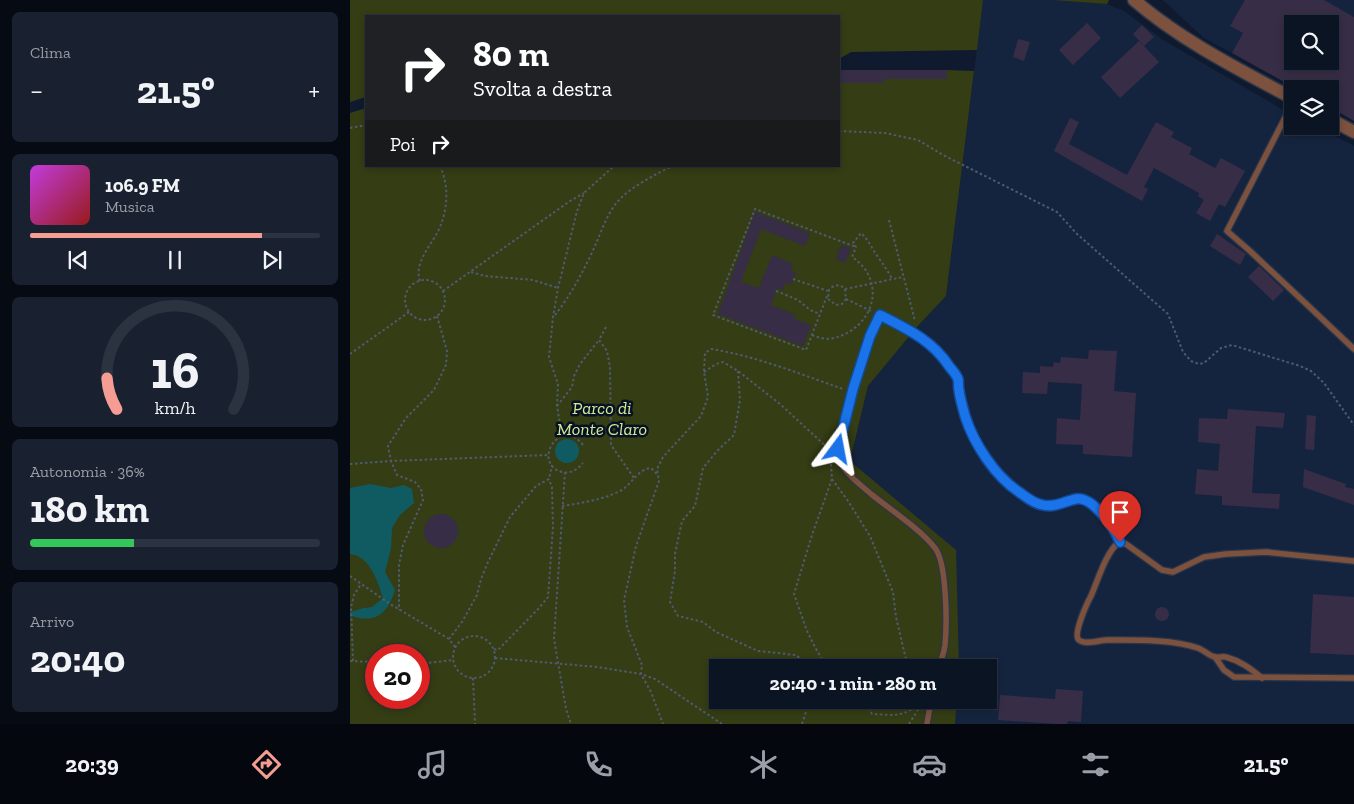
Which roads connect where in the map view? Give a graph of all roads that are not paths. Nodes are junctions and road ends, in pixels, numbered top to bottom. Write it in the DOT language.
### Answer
graph roads {
  1 [pos="1134,0"];
  2 [pos="1284,94"];
  3 [pos="1284,120"];
  4 [pos="1339,124"];
  5 [pos="1354,132"];
  6 [pos="1354,349"];
  7 [pos="1120,542"];
  8 [pos="1354,561"];
  9 [pos="1215,657"];
  10 [pos="941,659"];
  11 [pos="1262,678"];
  12 [pos="1354,678"];
  13 [pos="930,709"];
  14 [pos="927,724"];
  1 -- 2 [label="street"];
  3 -- 6 [label="lane"];
  4 -- 5 [label="street"];
  7 -- 8 [label="lane"];
  7 -- 9 [label="lane"];
  7 -- 10 [label="lane"];
  9 -- 11 [label="lane"];
  9 -- 11 [label="lane"];
  11 -- 12 [label="lane"];
  13 -- 14 [label="lane"];
}
